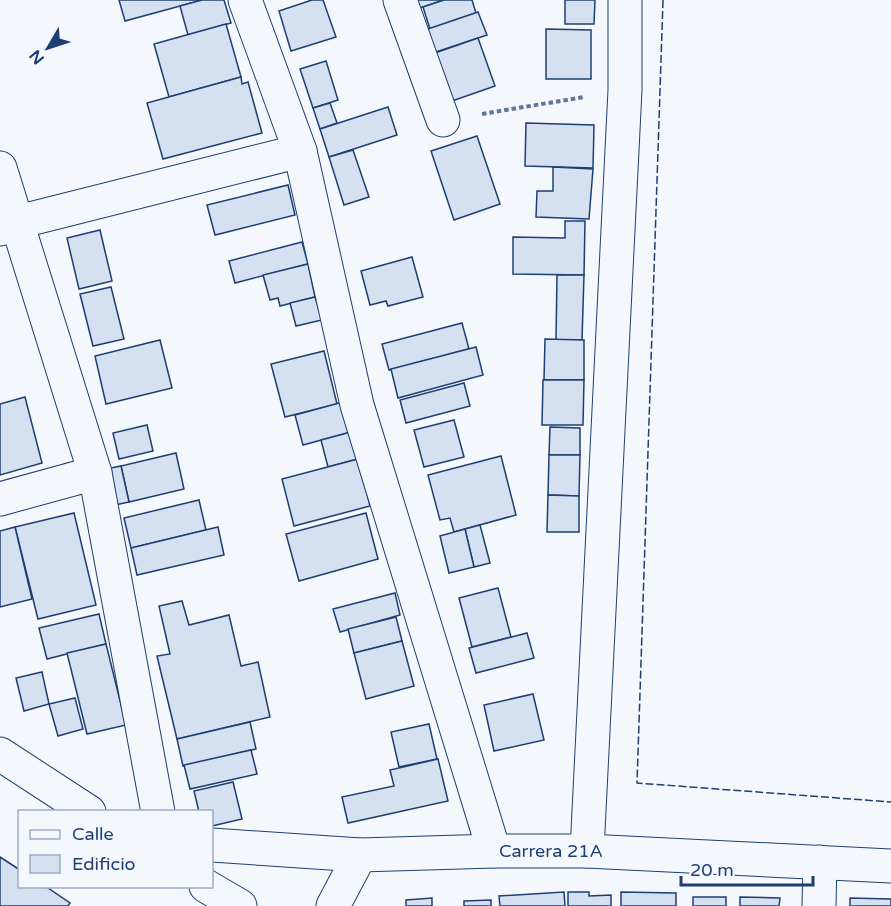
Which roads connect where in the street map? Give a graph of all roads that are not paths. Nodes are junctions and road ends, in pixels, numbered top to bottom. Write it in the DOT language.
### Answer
graph roads {
  1 [pos="245,0"];
  2 [pos="400,0"];
  3 [pos="626,0"];
  4 [pos="443,120"];
  5 [pos="300,151"];
  6 [pos="0,168"];
  7 [pos="9,226"];
  8 [pos="95,473"];
  9 [pos="0,499"];
  10 [pos="0,754"];
  11 [pos="86,810"];
  12 [pos="158,810"];
  13 [pos="213,845"];
  14 [pos="586,850"];
  15 [pos="494,851"];
  16 [pos="360,855"];
  17 [pos="820,862"];
  18 [pos="891,866"];
  19 [pos="209,888"];
  20 [pos="240,906"];
  21 [pos="333,906"];
  22 [pos="819,906"];
  1 -- 5 [label="street"];
  2 -- 4 [label="street"];
  3 -- 14 [label="street"];
  5 -- 7 [label="street"];
  5 -- 15 [label="street"];
  6 -- 7 [label="street"];
  7 -- 8 [label="street"];
  8 -- 9 [label="street"];
  8 -- 12 [label="street"];
  10 -- 11 [label="street"];
  13 -- 16 [label="street, Carrera 21A"];
  14 -- 15 [label="street, Carrera 21A"];
  14 -- 17 [label="street, Carrera 21A"];
  15 -- 16 [label="street, Carrera 21A"];
  16 -- 21 [label="street"];
  17 -- 18 [label="street, Carrera 21A"];
  17 -- 22 [label="street"];
  19 -- 20 [label="street"];
}
